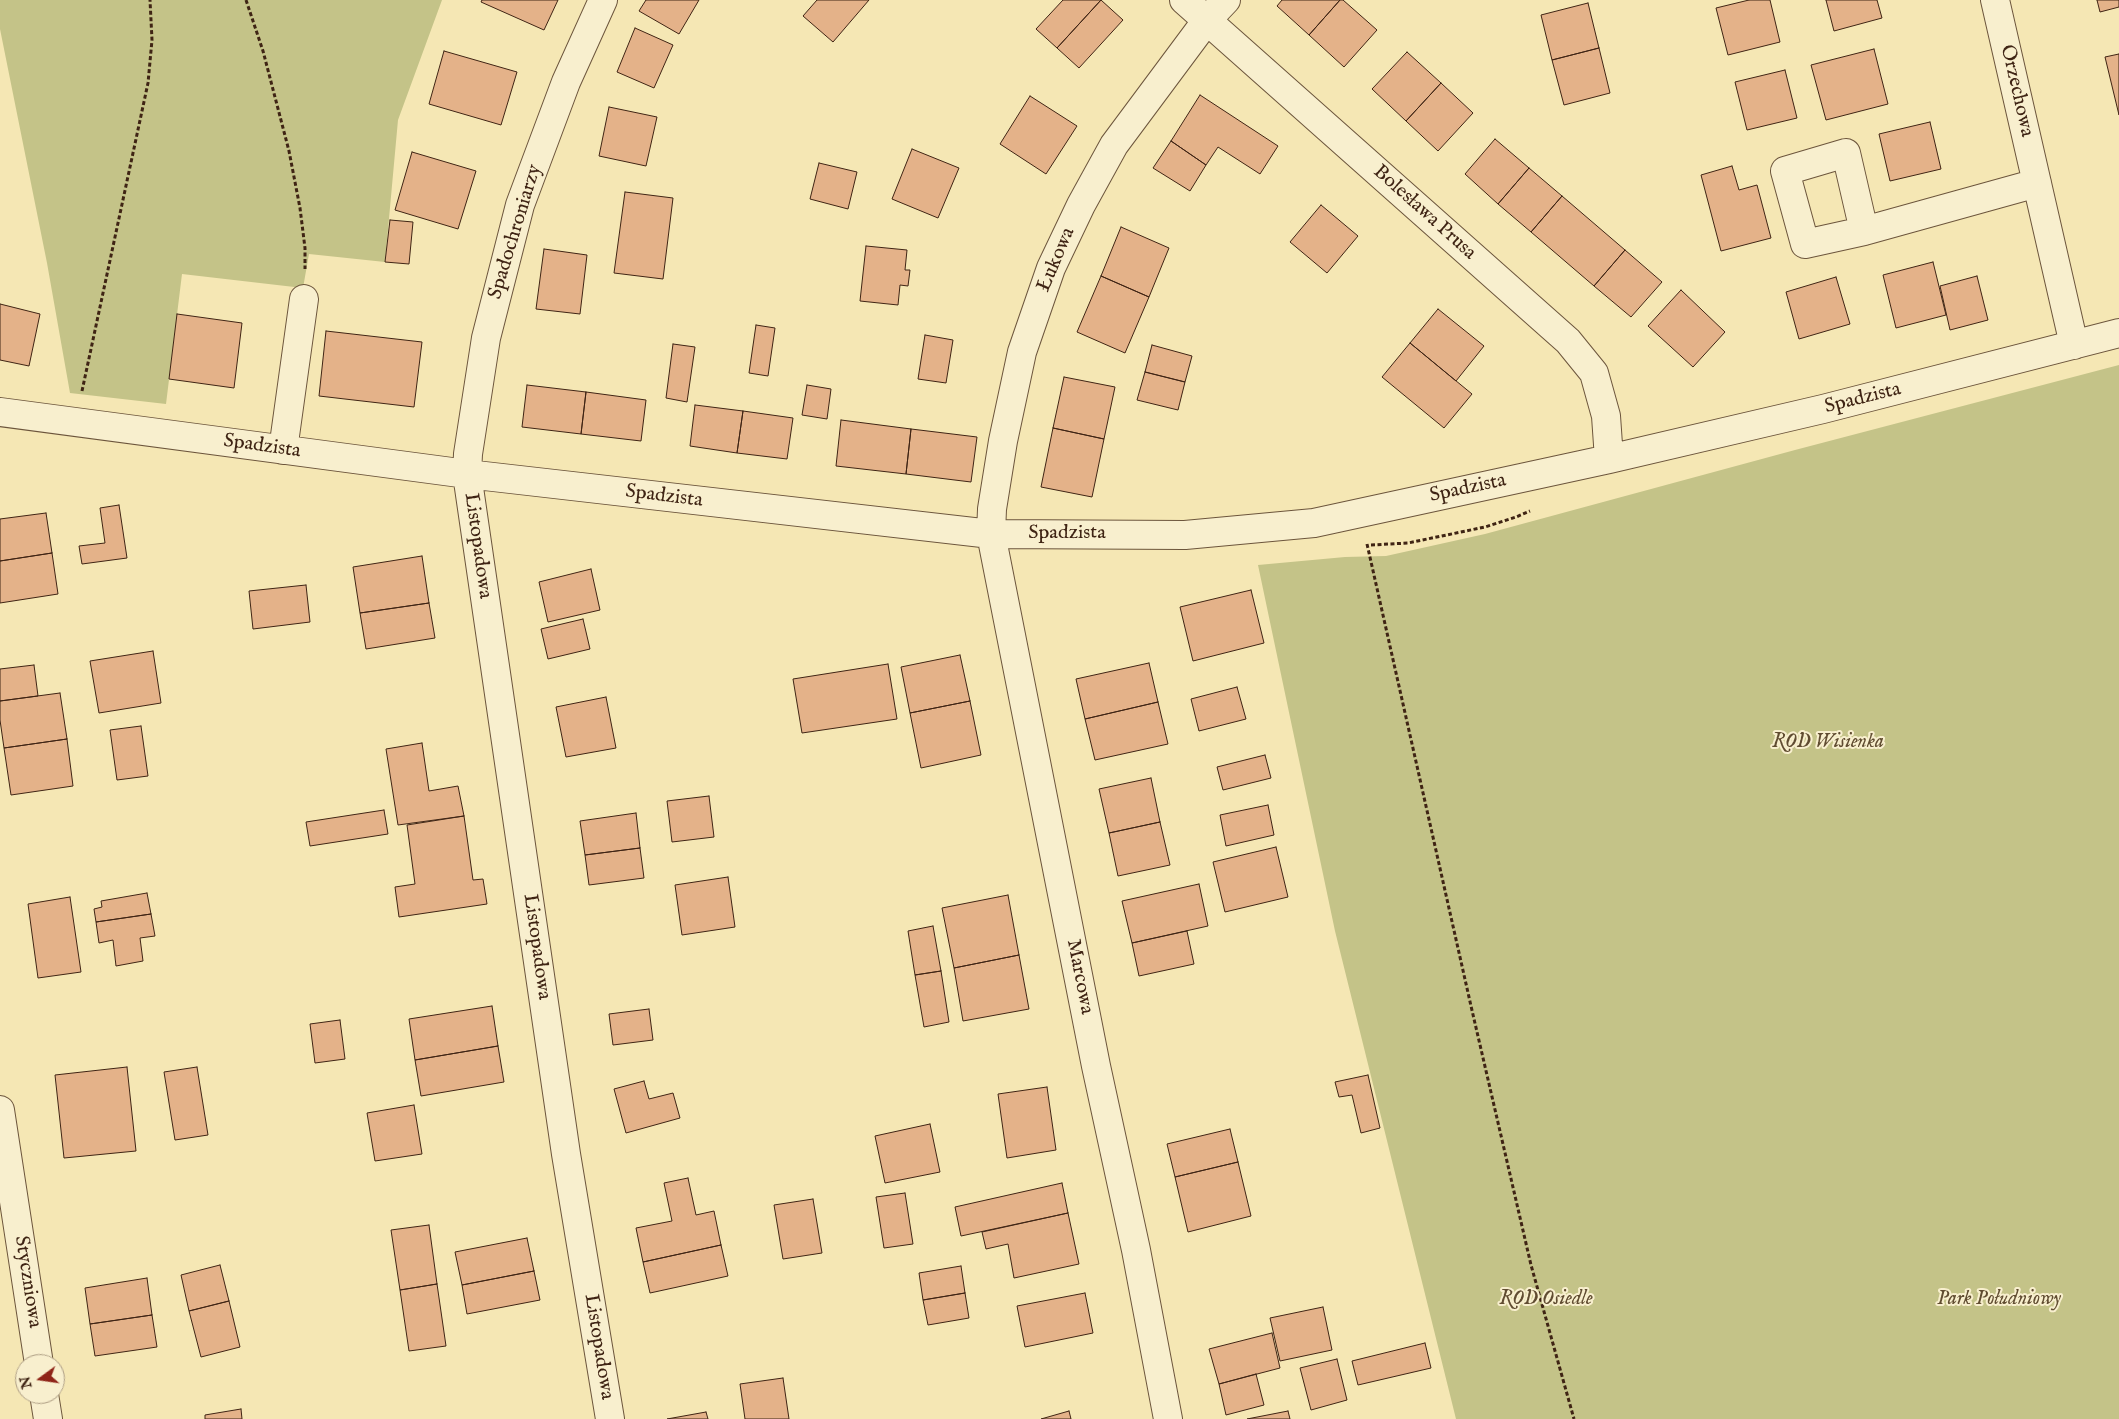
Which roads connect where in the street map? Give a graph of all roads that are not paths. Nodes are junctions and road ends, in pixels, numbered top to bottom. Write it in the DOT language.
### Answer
graph roads {
  1 [pos="603,0"];
  2 [pos="1184,0"];
  3 [pos="1226,0"];
  4 [pos="1995,0"];
  5 [pos="1207,20"];
  6 [pos="2038,183"];
  7 [pos="1864,231"];
  8 [pos="304,299"];
  9 [pos="2119,333"];
  10 [pos="2074,345"];
  11 [pos="0,412"];
  12 [pos="283,450"];
  13 [pos="1608,458"];
  14 [pos="467,474"];
  15 [pos="991,534"];
  16 [pos="0,1110"];
  17 [pos="37,1354"];
  18 [pos="46,1404"];
  19 [pos="48,1419"];
  20 [pos="610,1419"];
  21 [pos="1168,1419"];
  1 -- 14 [label="street, Spadochroniarzy"];
  2 -- 5 [label="street, Bolesława Prusa"];
  3 -- 5 [label="street, Łukowa"];
  4 -- 6 [label="street, Orzechowa"];
  5 -- 13 [label="street, Bolesława Prusa"];
  5 -- 15 [label="street, Łukowa"];
  6 -- 7 [label="street"];
  6 -- 10 [label="street, Orzechowa"];
  8 -- 12 [label="street"];
  9 -- 10 [label="street, Spadzista"];
  10 -- 13 [label="street, Spadzista"];
  11 -- 12 [label="street, Spadzista"];
  12 -- 14 [label="street, Spadzista"];
  13 -- 15 [label="street, Spadzista"];
  14 -- 15 [label="street, Spadzista"];
  14 -- 20 [label="street, Listopadowa"];
  15 -- 21 [label="street, Marcowa"];
  16 -- 17 [label="street, Styczniowa"];
  18 -- 19 [label="street"];
}
